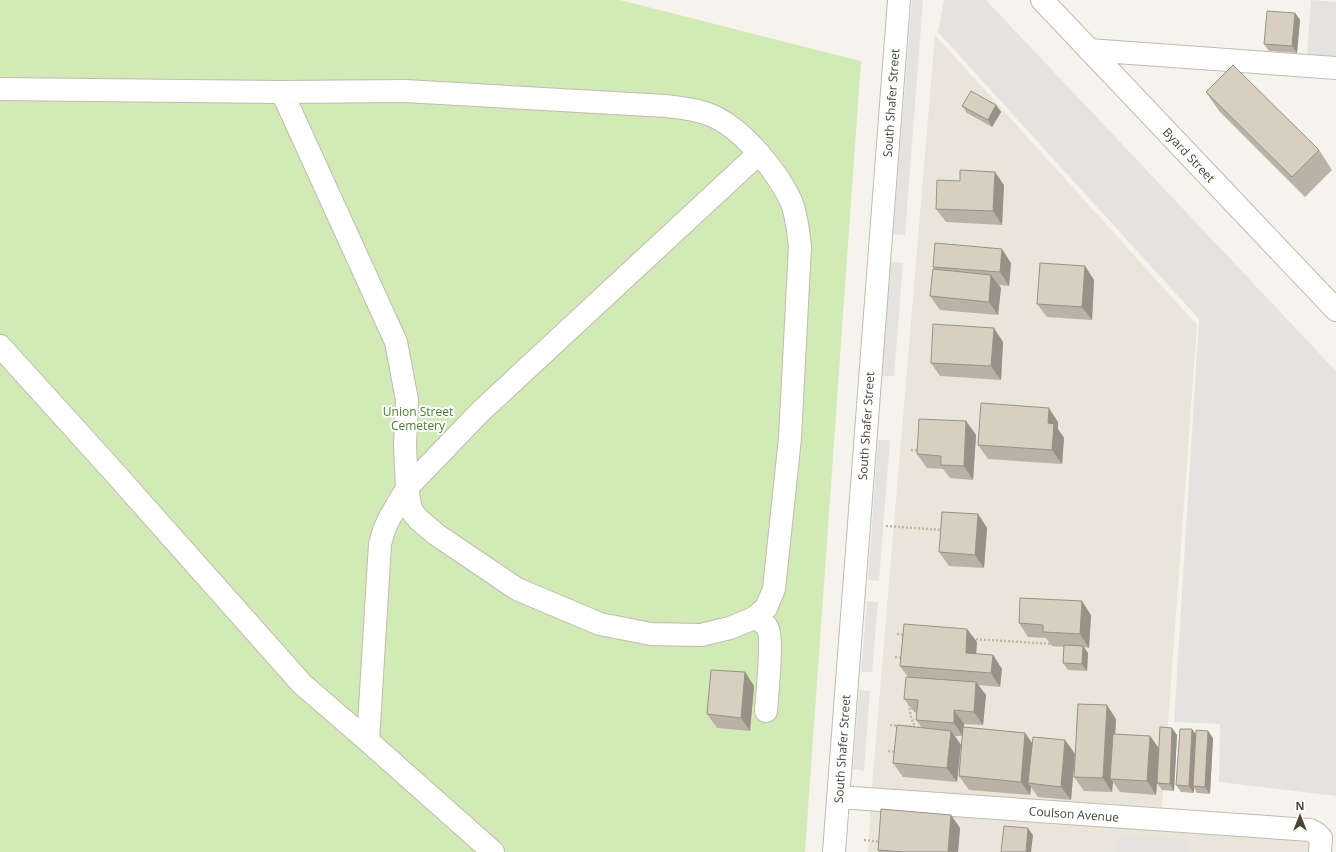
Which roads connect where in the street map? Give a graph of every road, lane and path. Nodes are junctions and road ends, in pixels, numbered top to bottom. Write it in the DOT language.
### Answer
graph roads {
  1 [pos="899,0"];
  2 [pos="1042,0"];
  3 [pos="1090,50"];
  4 [pos="1336,68"];
  5 [pos="0,88"];
  6 [pos="282,92"];
  7 [pos="758,154"];
  8 [pos="1336,310"];
  9 [pos="0,346"];
  10 [pos="911,450"];
  11 [pos="922,451"];
  12 [pos="407,488"];
  13 [pos="895,527"];
  14 [pos="945,530"];
  15 [pos="754,618"];
  16 [pos="897,634"];
  17 [pos="910,635"];
  18 [pos="965,639"];
  19 [pos="1052,644"];
  20 [pos="895,657"];
  21 [pos="906,658"];
  22 [pos="909,701"];
  23 [pos="766,711"];
  24 [pos="890,725"];
  25 [pos="915,727"];
  26 [pos="926,728"];
  27 [pos="368,742"];
  28 [pos="888,751"];
  29 [pos="900,752"];
  30 [pos="838,797"];
  31 [pos="864,840"];
  32 [pos="889,843"];
  33 [pos="492,852"];
  34 [pos="834,852"];
  35 [pos="1320,852"];
  1 -- 30 [label="street, South Shafer Street"];
  2 -- 3 [label="street, Byard Street"];
  3 -- 4 [label="street"];
  3 -- 8 [label="street, Byard Street"];
  5 -- 6 [label="street"];
  6 -- 7 [label="street"];
  6 -- 12 [label="street"];
  7 -- 12 [label="street"];
  7 -- 15 [label="street"];
  9 -- 27 [label="street"];
  10 -- 11 [label="path"];
  12 -- 15 [label="street"];
  12 -- 27 [label="street"];
  13 -- 14 [label="path"];
  15 -- 23 [label="street"];
  16 -- 17 [label="path"];
  18 -- 19 [label="path"];
  20 -- 21 [label="path"];
  22 -- 25 [label="path"];
  24 -- 25 [label="path"];
  25 -- 26 [label="path"];
  27 -- 33 [label="street"];
  28 -- 29 [label="path"];
  30 -- 34 [label="street, South Shafer Street"];
  30 -- 35 [label="street, Coulson Avenue"];
  31 -- 32 [label="path"];
}
